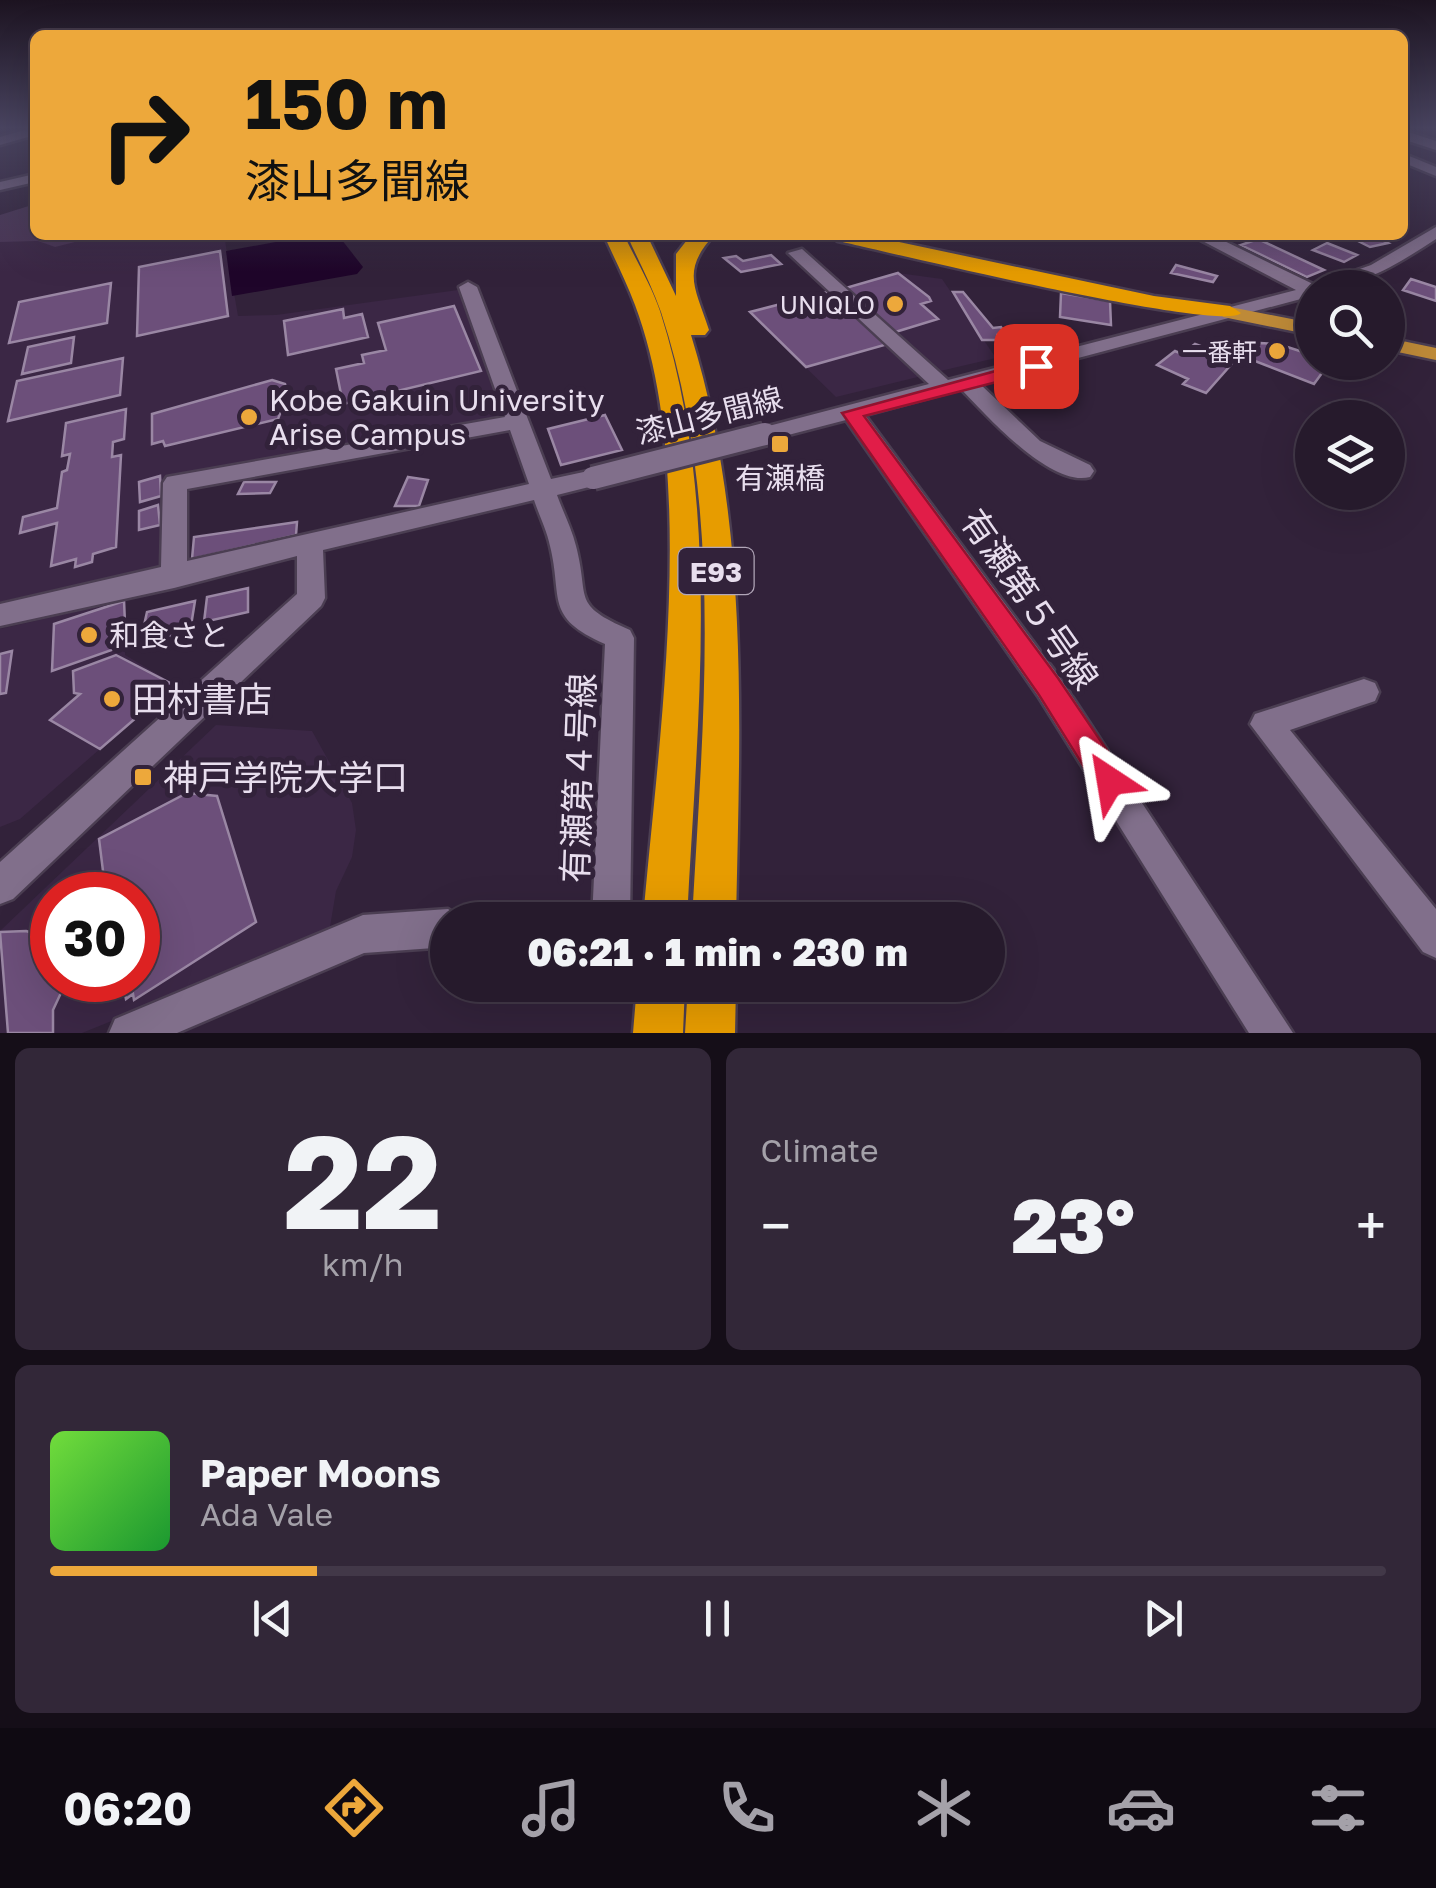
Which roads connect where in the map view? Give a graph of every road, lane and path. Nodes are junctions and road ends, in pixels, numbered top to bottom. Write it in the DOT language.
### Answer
graph roads {
  1 [pos="30,179"];
  2 [pos="0,186"];
  3 [pos="30,191"];
  4 [pos="0,195"];
  5 [pos="1408,229"];
  6 [pos="1433,239"];
  7 [pos="617,240"];
  8 [pos="638,240"];
  9 [pos="697,240"];
  10 [pos="851,240"];
  11 [pos="885,240"];
  12 [pos="1209,240"];
  13 [pos="801,244"];
  14 [pos="1374,270"];
  15 [pos="1295,283"];
  16 [pos="468,287"];
  17 [pos="1295,296"];
  18 [pos="1230,313"];
  19 [pos="1295,326"];
  20 [pos="1405,348"];
  21 [pos="1436,354"];
  22 [pos="957,386"];
  23 [pos="852,413"];
  24 [pos="516,422"];
  25 [pos="1082,472"];
  26 [pos="544,489"];
  27 [pos="310,546"];
  28 [pos="174,578"];
  29 [pos="0,615"];
  30 [pos="722,678"];
  31 [pos="1364,692"];
  32 [pos="0,886"];
  33 [pos="612,902"];
  34 [pos="666,902"];
  35 [pos="715,902"];
  36 [pos="430,929"];
  37 [pos="1436,939"];
  38 [pos="660,1002"];
  39 [pos="711,1002"];
  40 [pos="129,1033"];
  41 [pos="658,1033"];
  42 [pos="710,1033"];
  43 [pos="1274,1033"];
  1 -- 2 [label="street"];
  3 -- 4 [label="street"];
  5 -- 6 [label="street"];
  6 -- 14 [label="street"];
  7 -- 34 [label="highway, E93"];
  8 -- 30 [label="highway, E93"];
  9 -- 30 [label="highway"];
  10 -- 13 [label="highway"];
  11 -- 18 [label="highway"];
  12 -- 15 [label="street"];
  13 -- 22 [label="street"];
  16 -- 24 [label="street"];
  17 -- 18 [label="street, 漆山多聞線"];
  18 -- 19 [label="main road"];
  18 -- 22 [label="street, 漆山多聞線"];
  20 -- 21 [label="main road"];
  22 -- 23 [label="street, 漆山多聞線"];
  22 -- 25 [label="street"];
  23 -- 26 [label="street, 漆山多聞線, bridge"];
  23 -- 43 [label="street, 有瀬第５号線"];
  24 -- 26 [label="street"];
  24 -- 28 [label="street"];
  26 -- 27 [label="street, 漆山多聞線"];
  26 -- 33 [label="street, 有瀬第４号線"];
  27 -- 28 [label="street, 漆山多聞線"];
  27 -- 32 [label="street"];
  28 -- 29 [label="street, 漆山多聞線"];
  30 -- 35 [label="highway, E93"];
  31 -- 37 [label="street"];
  36 -- 40 [label="street"];
  38 -- 41 [label="highway"];
  39 -- 42 [label="highway"];
}
